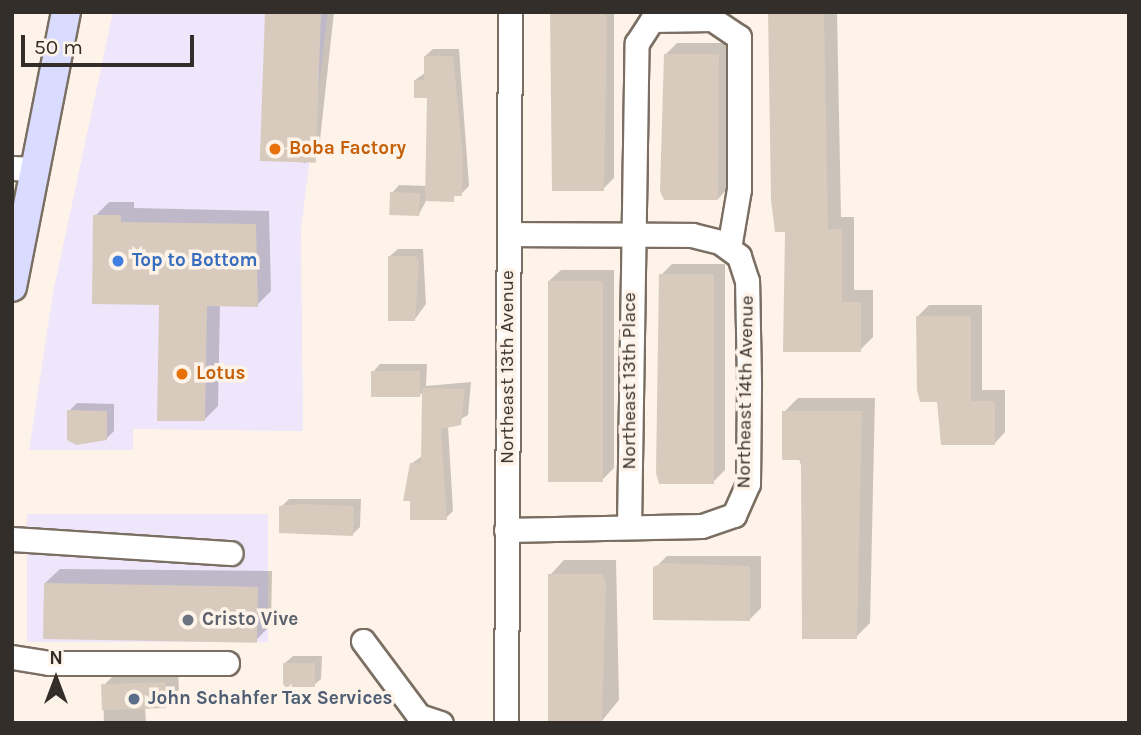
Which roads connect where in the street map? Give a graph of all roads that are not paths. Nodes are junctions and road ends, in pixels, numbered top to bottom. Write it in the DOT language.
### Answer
graph roads {
  1 [pos="66,12"];
  2 [pos="510,12"];
  3 [pos="22,168"];
  4 [pos="509,234"];
  5 [pos="631,235"];
  6 [pos="729,248"];
  7 [pos="12,286"];
  8 [pos="629,527"];
  9 [pos="506,530"];
  10 [pos="12,539"];
  11 [pos="230,553"];
  12 [pos="363,640"];
  13 [pos="12,657"];
  14 [pos="227,663"];
  15 [pos="441,723"];
  16 [pos="506,723"];
  1 -- 3 [label="main road"];
  2 -- 4 [label="street, Northeast 13th Avenue"];
  3 -- 7 [label="main road"];
  4 -- 5 [label="street"];
  4 -- 9 [label="street, Northeast 13th Avenue"];
  5 -- 6 [label="street"];
  5 -- 6 [label="street, Northeast 13th Place"];
  5 -- 8 [label="street, Northeast 13th Place"];
  6 -- 8 [label="street, Northeast 14th Avenue"];
  8 -- 9 [label="street"];
  9 -- 16 [label="street, Northeast 13th Avenue"];
  10 -- 11 [label="street"];
  12 -- 15 [label="street"];
  13 -- 14 [label="street"];
}
